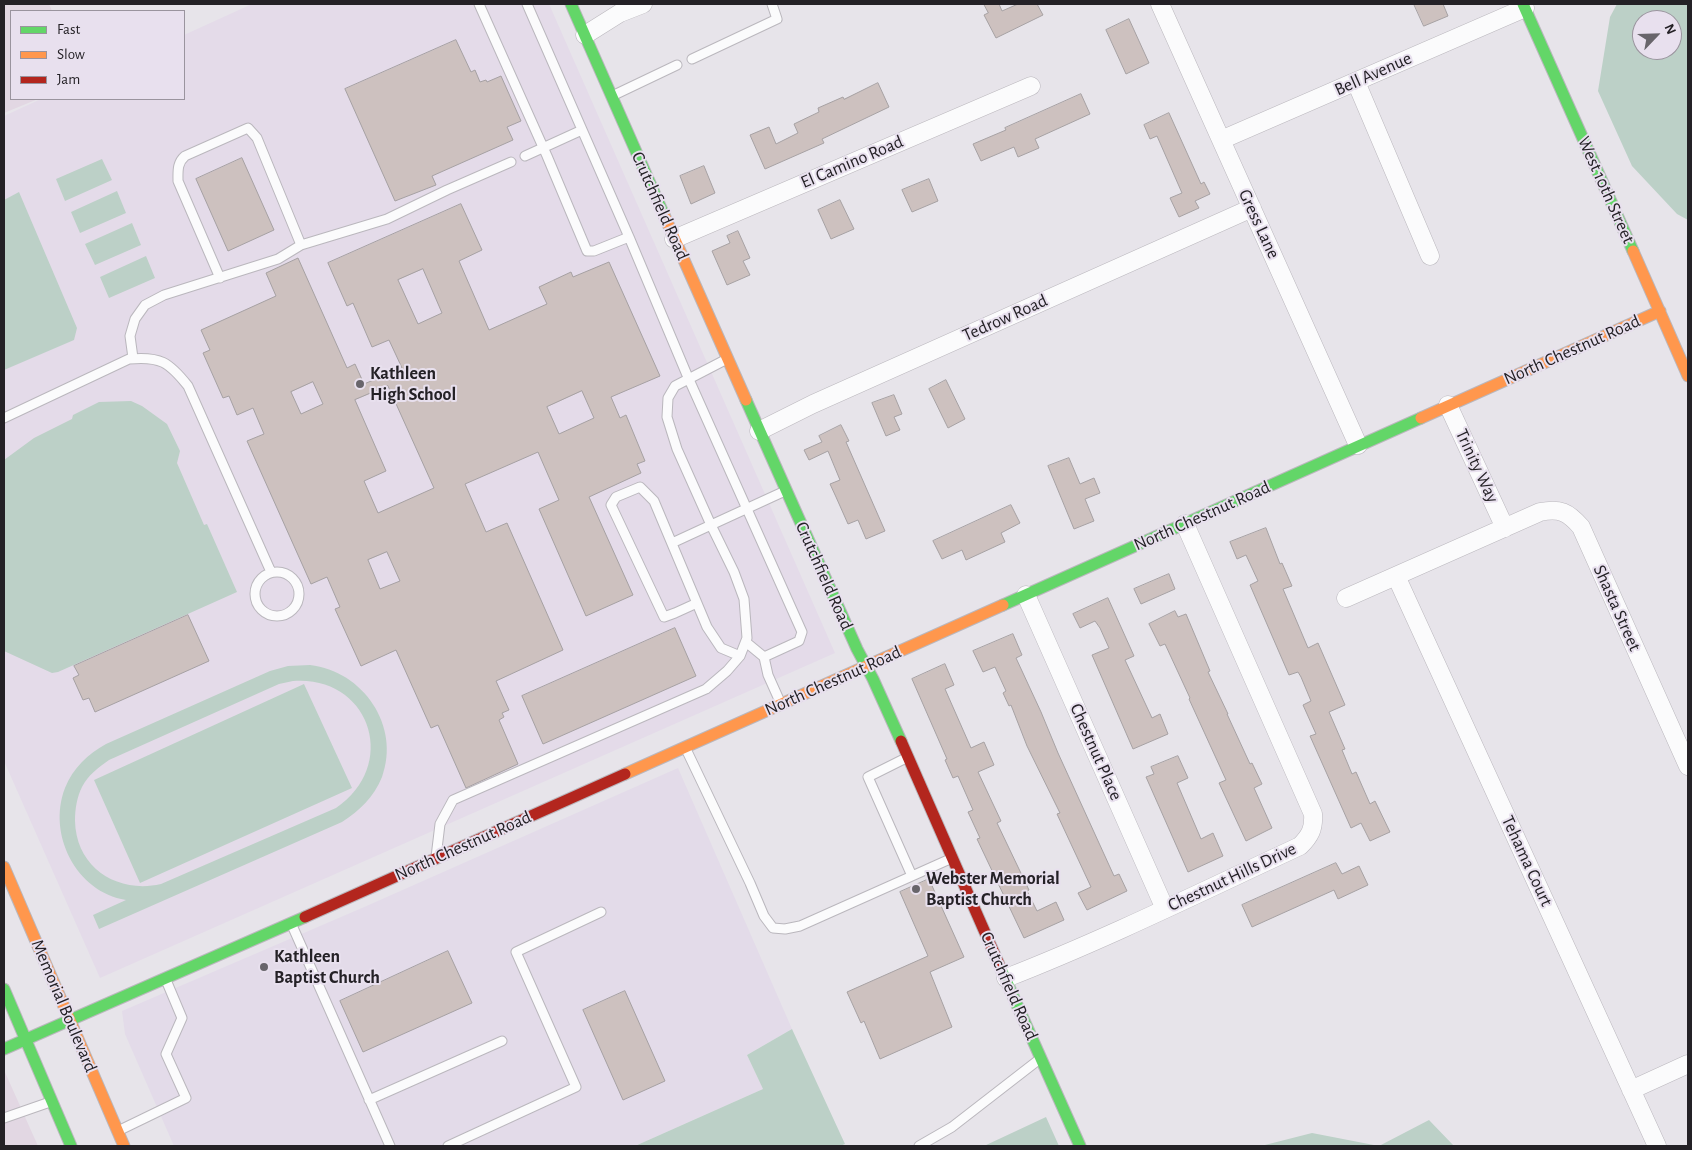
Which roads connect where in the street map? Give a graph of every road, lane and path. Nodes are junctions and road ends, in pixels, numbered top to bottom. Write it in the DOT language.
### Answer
graph roads {
  1 [pos="479,4"];
  2 [pos="527,4"];
  3 [pos="571,4"];
  4 [pos="642,4"];
  5 [pos="772,4"];
  6 [pos="1160,4"];
  7 [pos="1524,6"];
  8 [pos="585,35"];
  9 [pos="692,59"];
  10 [pos="677,65"];
  11 [pos="1356,82"];
  12 [pos="1031,86"];
  13 [pos="612,96"];
  14 [pos="582,130"];
  15 [pos="1221,140"];
  16 [pos="544,148"];
  17 [pos="525,156"];
  18 [pos="511,162"];
  19 [pos="1252,208"];
  20 [pos="629,237"];
  21 [pos="674,239"];
  22 [pos="301,245"];
  23 [pos="1430,256"];
  24 [pos="220,278"];
  25 [pos="1660,311"];
  26 [pos="133,358"];
  27 [pos="727,359"];
  28 [pos="1688,376"];
  29 [pos="688,379"];
  30 [pos="1448,404"];
  31 [pos="4,418"];
  32 [pos="759,431"];
  33 [pos="1358,445"];
  34 [pos="786,490"];
  35 [pos="746,509"];
  36 [pos="1185,524"];
  37 [pos="711,525"];
  38 [pos="1505,528"];
  39 [pos="672,543"];
  40 [pos="271,572"];
  41 [pos="1396,576"];
  42 [pos="1026,595"];
  43 [pos="1346,598"];
  44 [pos="697,603"];
  45 [pos="747,643"];
  46 [pos="740,656"];
  47 [pos="764,657"];
  48 [pos="866,666"];
  49 [pos="781,704"];
  50 [pos="685,747"];
  51 [pos="908,757"];
  52 [pos="1688,766"];
  53 [pos="952,858"];
  54 [pos="436,859"];
  55 [pos="4,867"];
  56 [pos="912,876"];
  57 [pos="1165,909"];
  58 [pos="601,912"];
  59 [pos="290,923"];
  60 [pos="165,978"];
  61 [pos="1006,978"];
  62 [pos="4,989"];
  63 [pos="70,1020"];
  64 [pos="26,1039"];
  65 [pos="502,1041"];
  66 [pos="4,1049"];
  67 [pos="1041,1058"];
  68 [pos="1688,1064"];
  69 [pos="1631,1090"];
  70 [pos="369,1100"];
  71 [pos="52,1102"];
  72 [pos="4,1118"];
  73 [pos="118,1131"];
  74 [pos="71,1146"];
  75 [pos="124,1146"];
  76 [pos="390,1146"];
  77 [pos="448,1146"];
  78 [pos="919,1146"];
  79 [pos="1080,1146"];
  80 [pos="1657,1146"];
  1 -- 16 [label="lane"];
  2 -- 14 [label="lane"];
  3 -- 8 [label="street, Crutchfield Road"];
  4 -- 8 [label="street"];
  5 -- 9 [label="lane"];
  6 -- 15 [label="street, Gress Lane"];
  7 -- 11 [label="street, Bell Avenue"];
  7 -- 25 [label="street, West 10th Street"];
  8 -- 13 [label="street, Crutchfield Road"];
  10 -- 13 [label="lane"];
  11 -- 15 [label="street, Bell Avenue"];
  11 -- 23 [label="street"];
  12 -- 21 [label="street, El Camino Road"];
  13 -- 21 [label="street, Crutchfield Road"];
  14 -- 16 [label="lane"];
  14 -- 20 [label="lane"];
  15 -- 19 [label="street, Gress Lane"];
  16 -- 17 [label="lane"];
  16 -- 20 [label="lane"];
  18 -- 22 [label="lane"];
  19 -- 32 [label="street, Tedrow Road"];
  19 -- 33 [label="street, Gress Lane"];
  20 -- 29 [label="lane"];
  21 -- 27 [label="street, Crutchfield Road"];
  22 -- 24 [label="lane"];
  22 -- 24 [label="lane"];
  24 -- 26 [label="lane"];
  25 -- 28 [label="street, West 10th Street"];
  25 -- 30 [label="street, North Chestnut Road"];
  26 -- 31 [label="lane"];
  26 -- 40 [label="lane"];
  27 -- 29 [label="lane"];
  27 -- 32 [label="street, Crutchfield Road"];
  29 -- 35 [label="lane"];
  29 -- 37 [label="lane"];
  30 -- 33 [label="street, North Chestnut Road"];
  30 -- 38 [label="street, Trinity Way"];
  32 -- 34 [label="street, Crutchfield Road"];
  33 -- 36 [label="street, North Chestnut Road"];
  34 -- 35 [label="lane"];
  34 -- 48 [label="street, Crutchfield Road"];
  35 -- 37 [label="lane"];
  35 -- 47 [label="lane"];
  36 -- 42 [label="street, North Chestnut Road"];
  36 -- 57 [label="street, Chestnut Hills Drive"];
  37 -- 39 [label="lane"];
  37 -- 45 [label="lane"];
  38 -- 41 [label="street, Shasta Street"];
  38 -- 52 [label="street, Shasta Street"];
  39 -- 44 [label="lane"];
  39 -- 44 [label="lane"];
  40 -- 40 [label="lane"];
  41 -- 43 [label="street, Shasta Street"];
  41 -- 69 [label="street, Tehama Court"];
  42 -- 48 [label="street, North Chestnut Road"];
  42 -- 57 [label="street, Chestnut Place"];
  44 -- 46 [label="lane"];
  45 -- 46 [label="lane"];
  45 -- 47 [label="lane"];
  46 -- 54 [label="lane"];
  47 -- 49 [label="lane"];
  48 -- 49 [label="street, North Chestnut Road"];
  48 -- 51 [label="street, Crutchfield Road"];
  49 -- 50 [label="street, North Chestnut Road"];
  50 -- 54 [label="street, North Chestnut Road"];
  50 -- 56 [label="lane"];
  51 -- 53 [label="street, Crutchfield Road"];
  51 -- 56 [label="lane"];
  53 -- 56 [label="lane"];
  53 -- 61 [label="street, Crutchfield Road"];
  54 -- 59 [label="street, North Chestnut Road"];
  55 -- 63 [label="street, Memorial Boulevard"];
  57 -- 61 [label="street, Chestnut Hills Drive"];
  58 -- 77 [label="lane"];
  59 -- 60 [label="street, North Chestnut Road"];
  59 -- 70 [label="lane"];
  60 -- 63 [label="street, North Chestnut Road"];
  60 -- 73 [label="lane"];
  61 -- 67 [label="street, Crutchfield Road"];
  62 -- 64 [label="street"];
  63 -- 64 [label="street, North Chestnut Road"];
  63 -- 73 [label="street, Memorial Boulevard"];
  64 -- 66 [label="street, North Chestnut Road"];
  64 -- 71 [label="street"];
  65 -- 70 [label="lane"];
  67 -- 78 [label="lane"];
  67 -- 79 [label="street, Crutchfield Road"];
  68 -- 69 [label="street"];
  69 -- 80 [label="street, Tehama Court"];
  70 -- 76 [label="lane"];
  71 -- 72 [label="lane"];
  71 -- 74 [label="street"];
  73 -- 75 [label="street, Memorial Boulevard"];
}
